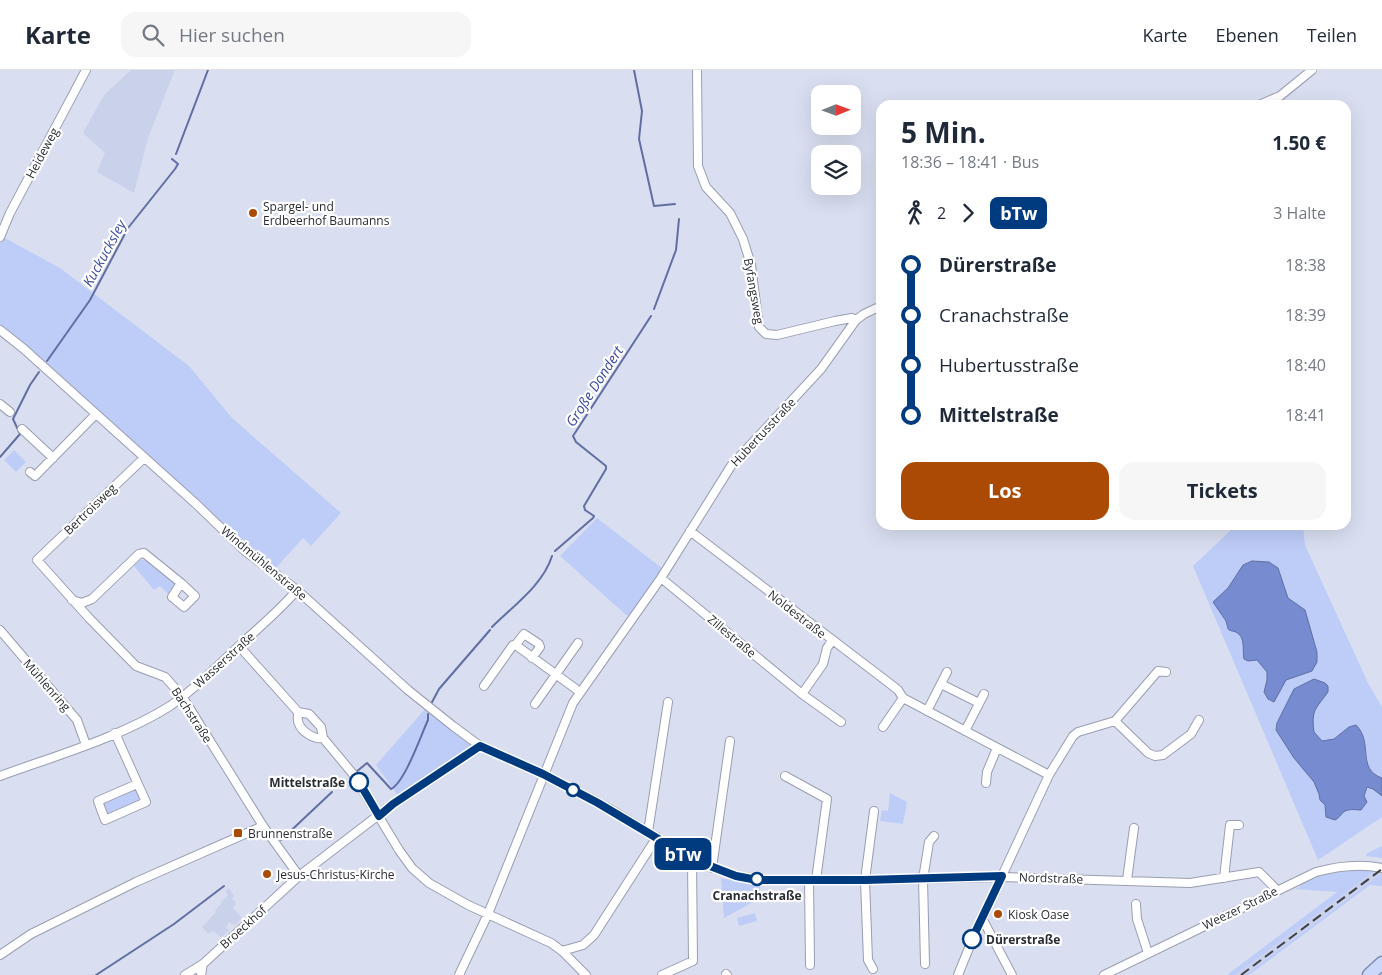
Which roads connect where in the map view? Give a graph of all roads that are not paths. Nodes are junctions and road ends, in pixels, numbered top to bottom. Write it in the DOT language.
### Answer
graph roads {
  1 [pos="75,70"];
  2 [pos="697,70"];
  3 [pos="1312,70"];
  4 [pos="84,73"];
  5 [pos="1271,100"];
  6 [pos="0,237"];
  7 [pos="876,308"];
  8 [pos="856,320"];
  9 [pos="835,321"];
  10 [pos="0,330"];
  11 [pos="846,332"];
  12 [pos="0,404"];
  13 [pos="10,412"];
  14 [pos="96,414"];
  15 [pos="22,429"];
  16 [pos="53,458"];
  17 [pos="144,458"];
  18 [pos="30,472"];
  19 [pos="690,531"];
  20 [pos="37,560"];
  21 [pos="661,578"];
  22 [pos="181,583"];
  23 [pos="297,590"];
  24 [pos="92,599"];
  25 [pos="72,600"];
  26 [pos="89,618"];
  27 [pos="0,630"];
  28 [pos="832,640"];
  29 [pos="578,643"];
  30 [pos="516,645"];
  31 [pos="239,646"];
  32 [pos="532,658"];
  33 [pos="947,672"];
  34 [pos="1166,672"];
  35 [pos="556,675"];
  36 [pos="941,684"];
  37 [pos="484,686"];
  38 [pos="580,694"];
  39 [pos="802,694"];
  40 [pos="984,694"];
  41 [pos="182,696"];
  42 [pos="902,698"];
  43 [pos="668,702"];
  44 [pos="979,703"];
  45 [pos="535,704"];
  46 [pos="927,711"];
  47 [pos="298,712"];
  48 [pos="1200,720"];
  49 [pos="841,722"];
  50 [pos="1115,722"];
  51 [pos="883,727"];
  52 [pos="965,731"];
  53 [pos="115,733"];
  54 [pos="323,738"];
  55 [pos="730,741"];
  56 [pos="86,744"];
  57 [pos="480,746"];
  58 [pos="997,748"];
  59 [pos="543,774"];
  60 [pos="1049,775"];
  61 [pos="0,776"];
  62 [pos="786,776"];
  63 [pos="986,783"];
  64 [pos="137,784"];
  65 [pos="874,811"];
  66 [pos="379,816"];
  67 [pos="1239,825"];
  68 [pos="263,826"];
  69 [pos="1134,828"];
  70 [pos="648,832"];
  71 [pos="934,836"];
  72 [pos="657,838"];
  73 [pos="692,859"];
  74 [pos="712,868"];
  75 [pos="1382,868"];
  76 [pos="299,876"];
  77 [pos="1002,876"];
  78 [pos="1224,878"];
  79 [pos="923,879"];
  80 [pos="812,880"];
  81 [pos="865,880"];
  82 [pos="1127,880"];
  83 [pos="1277,890"];
  84 [pos="1136,904"];
  85 [pos="488,914"];
  86 [pos="982,918"];
  87 [pos="562,951"];
  88 [pos="1148,953"];
  89 [pos="0,955"];
  90 [pos="1382,963"];
  91 [pos="203,964"];
  92 [pos="925,964"];
  93 [pos="810,965"];
  94 [pos="873,970"];
  95 [pos="185,975"];
  96 [pos="201,975"];
  97 [pos="459,975"];
  98 [pos="586,975"];
  99 [pos="662,975"];
  100 [pos="958,975"];
  101 [pos="1012,975"];
  102 [pos="1104,975"];
  103 [pos="1369,975"];
  1 -- 4 [label="street"];
  2 -- 9 [label="street, Byfangsweg"];
  3 -- 5 [label="street"];
  4 -- 6 [label="street, Heideweg"];
  7 -- 8 [label="street"];
  8 -- 9 [label="street, Byfangsweg"];
  8 -- 11 [label="street, Hubertusstraße"];
  9 -- 11 [label="street"];
  10 -- 14 [label="street, Windmühlenstraße"];
  11 -- 19 [label="street, Hubertusstraße"];
  12 -- 13 [label="street"];
  14 -- 16 [label="street"];
  14 -- 17 [label="street, Windmühlenstraße"];
  15 -- 16 [label="street"];
  16 -- 18 [label="street"];
  17 -- 20 [label="street, Bertroisweg"];
  17 -- 23 [label="street, Windmühlenstraße"];
  19 -- 21 [label="street, Hubertusstraße"];
  19 -- 28 [label="street, Noldestraße"];
  20 -- 25 [label="street, Bachstraße"];
  21 -- 38 [label="street, Hubertusstraße"];
  21 -- 39 [label="street, Zillestraße"];
  22 -- 24 [label="street"];
  23 -- 31 [label="street, Wasserstraße"];
  23 -- 57 [label="street, Windmühlenstraße"];
  24 -- 25 [label="street"];
  24 -- 26 [label="street"];
  25 -- 26 [label="street, Bachstraße"];
  26 -- 41 [label="street, Bachstraße"];
  27 -- 56 [label="street, Mühlenring"];
  28 -- 39 [label="street"];
  28 -- 42 [label="street, Noldestraße"];
  29 -- 35 [label="street"];
  30 -- 32 [label="street"];
  30 -- 32 [label="street"];
  30 -- 37 [label="street"];
  31 -- 41 [label="street, Wasserstraße"];
  31 -- 47 [label="street"];
  32 -- 35 [label="street"];
  33 -- 36 [label="street"];
  34 -- 50 [label="street"];
  35 -- 38 [label="street"];
  35 -- 45 [label="street"];
  36 -- 44 [label="street"];
  36 -- 46 [label="street"];
  38 -- 59 [label="street, Hubertusstraße"];
  39 -- 49 [label="street, Zillestraße"];
  40 -- 44 [label="street"];
  41 -- 53 [label="street, Wasserstraße"];
  41 -- 68 [label="street, Bachstraße"];
  42 -- 46 [label="street, Noldestraße"];
  42 -- 51 [label="street"];
  43 -- 70 [label="street"];
  44 -- 52 [label="street"];
  46 -- 52 [label="street, Noldestraße"];
  47 -- 54 [label="street"];
  47 -- 54 [label="street"];
  48 -- 50 [label="street"];
  50 -- 60 [label="street"];
  52 -- 58 [label="street, Noldestraße"];
  53 -- 56 [label="street, Wasserstraße"];
  53 -- 64 [label="street"];
  54 -- 66 [label="street"];
  55 -- 74 [label="street"];
  56 -- 61 [label="street, Wasserstraße"];
  57 -- 59 [label="street, Windmühlenstraße"];
  57 -- 66 [label="street, Broeckhof"];
  58 -- 60 [label="street, Noldestraße"];
  58 -- 63 [label="street"];
  59 -- 70 [label="street, Nordstraße"];
  59 -- 85 [label="street, Hubertusstraße"];
  60 -- 77 [label="street"];
  62 -- 80 [label="street"];
  64 -- 64 [label="street"];
  65 -- 81 [label="street"];
  66 -- 76 [label="street, Broeckhof"];
  66 -- 85 [label="street"];
  67 -- 78 [label="street"];
  68 -- 76 [label="street, Bachstraße"];
  68 -- 89 [label="street"];
  69 -- 82 [label="street"];
  70 -- 72 [label="street, Nordstraße"];
  71 -- 79 [label="street"];
  72 -- 73 [label="street, Nordstraße"];
  72 -- 87 [label="street"];
  73 -- 74 [label="street, Nordstraße"];
  73 -- 99 [label="street"];
  74 -- 80 [label="street, Nordstraße"];
  75 -- 83 [label="street, Weezer Straße"];
  76 -- 91 [label="street, Broeckhof"];
  77 -- 79 [label="street, Nordstraße"];
  77 -- 82 [label="street, Nordstraße"];
  77 -- 86 [label="street"];
  78 -- 82 [label="street, Nordstraße"];
  78 -- 83 [label="street, Nordstraße"];
  79 -- 81 [label="street, Nordstraße"];
  79 -- 92 [label="street"];
  80 -- 81 [label="street, Nordstraße"];
  80 -- 93 [label="street"];
  81 -- 94 [label="street"];
  83 -- 88 [label="street, Weezer Straße"];
  84 -- 88 [label="street"];
  85 -- 87 [label="street"];
  85 -- 97 [label="street, Hubertusstraße"];
  86 -- 100 [label="street"];
  86 -- 101 [label="street"];
  87 -- 98 [label="street"];
  88 -- 102 [label="street, Weezer Straße"];
  90 -- 103 [label="main road"];
  91 -- 95 [label="street, Broeckhof"];
  91 -- 96 [label="street"];
}
